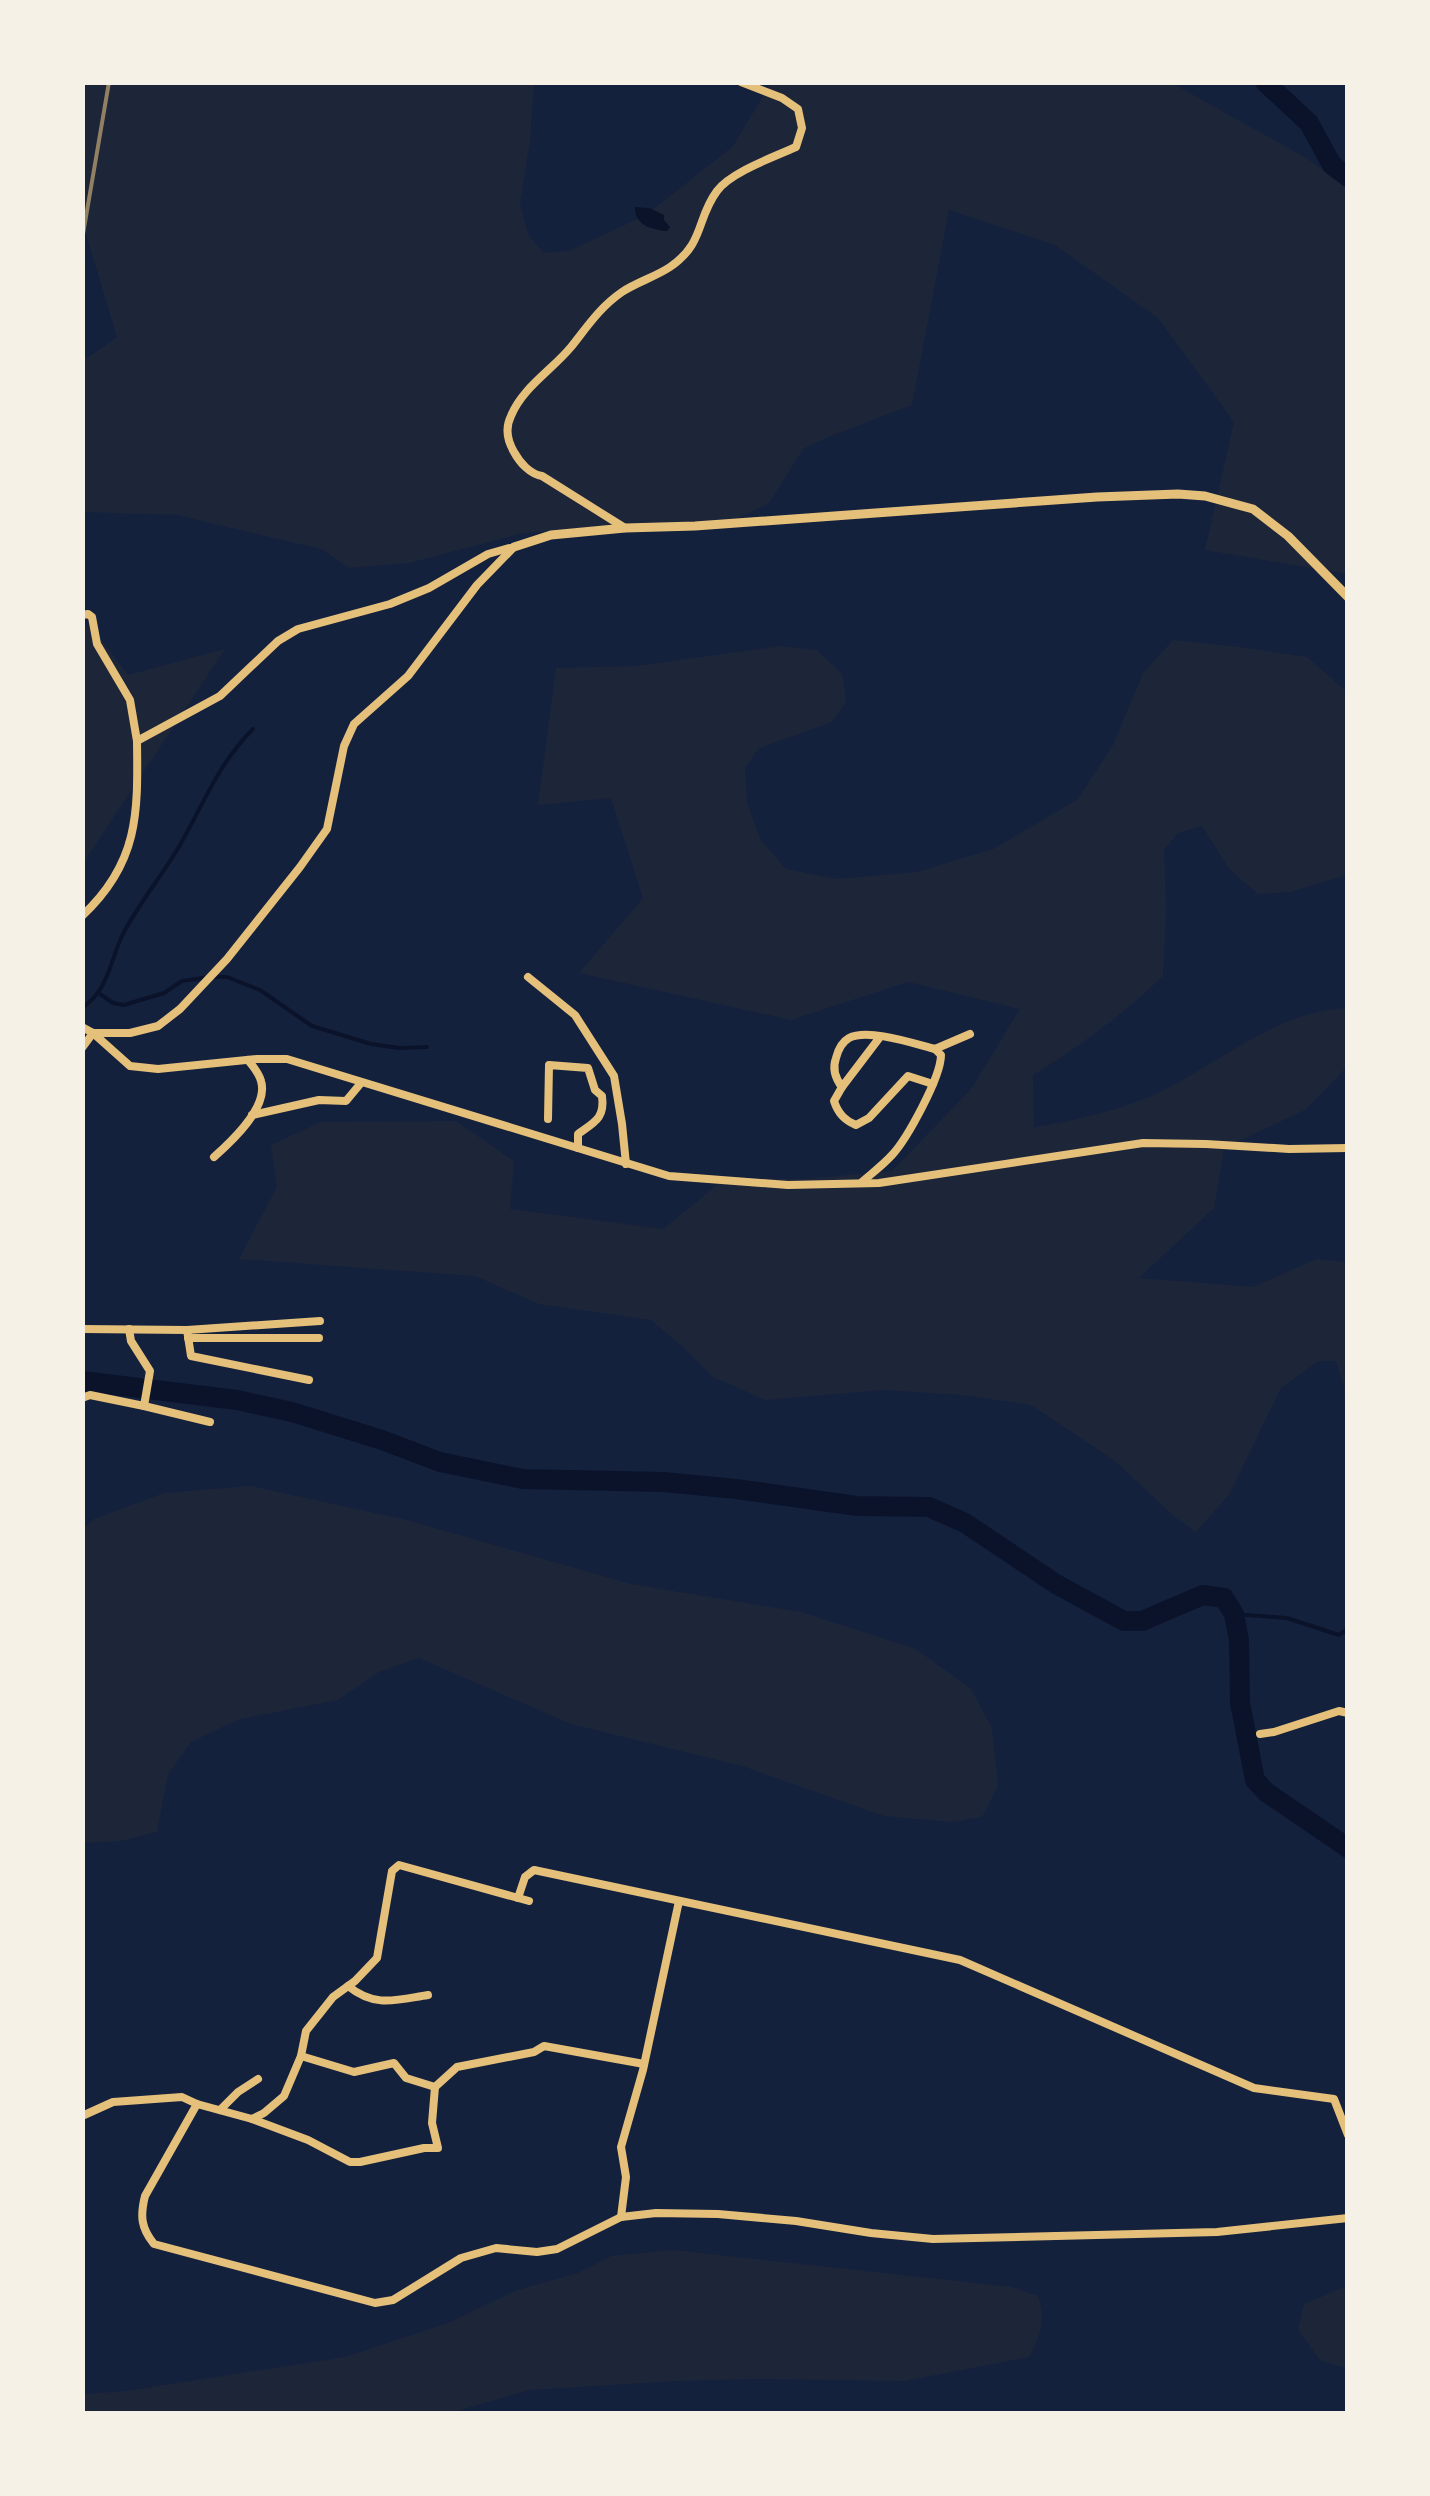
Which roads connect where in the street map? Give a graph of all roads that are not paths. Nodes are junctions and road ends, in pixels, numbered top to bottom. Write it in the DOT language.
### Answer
graph roads {
  1 [pos="741,82"];
  2 [pos="626,528"];
  3 [pos="514,546"];
  4 [pos="1348,597"];
  5 [pos="82,615"];
  6 [pos="137,741"];
  7 [pos="82,916"];
  8 [pos="528,978"];
  9 [pos="82,1027"];
  10 [pos="93,1033"];
  11 [pos="872,1034"];
  12 [pos="970,1034"];
  13 [pos="82,1048"];
  14 [pos="935,1049"];
  15 [pos="248,1060"];
  16 [pos="361,1082"];
  17 [pos="933,1084"];
  18 [pos="842,1087"];
  19 [pos="252,1115"];
  20 [pos="548,1119"];
  21 [pos="578,1148"];
  22 [pos="1348,1148"];
  23 [pos="214,1157"];
  24 [pos="626,1164"];
  25 [pos="862,1182"];
  26 [pos="320,1321"];
  27 [pos="82,1329"];
  28 [pos="129,1330"];
  29 [pos="187,1334"];
  30 [pos="318,1338"];
  31 [pos="308,1380"];
  32 [pos="82,1398"];
  33 [pos="144,1404"];
  34 [pos="210,1422"];
  35 [pos="1348,1713"];
  36 [pos="1260,1734"];
  37 [pos="518,1898"];
  38 [pos="528,1901"];
  39 [pos="679,1901"];
  40 [pos="348,1986"];
  41 [pos="428,1995"];
  42 [pos="301,2056"];
  43 [pos="644,2064"];
  44 [pos="258,2078"];
  45 [pos="435,2087"];
  46 [pos="197,2104"];
  47 [pos="220,2110"];
  48 [pos="82,2116"];
  49 [pos="252,2119"];
  50 [pos="1348,2135"];
  51 [pos="621,2217"];
  52 [pos="1348,2218"];
  1 -- 2 [label="street"];
  2 -- 3 [label="street"];
  2 -- 4 [label="street"];
  3 -- 6 [label="street"];
  3 -- 10 [label="street"];
  5 -- 6 [label="street"];
  6 -- 7 [label="street"];
  8 -- 24 [label="street"];
  9 -- 10 [label="street"];
  10 -- 13 [label="street"];
  10 -- 15 [label="street"];
  11 -- 14 [label="street"];
  11 -- 18 [label="street"];
  11 -- 18 [label="street"];
  12 -- 14 [label="street"];
  14 -- 17 [label="street"];
  15 -- 16 [label="street"];
  15 -- 19 [label="street"];
  16 -- 19 [label="street"];
  16 -- 21 [label="street"];
  17 -- 18 [label="street"];
  17 -- 25 [label="street"];
  19 -- 23 [label="street"];
  20 -- 21 [label="street"];
  21 -- 24 [label="street"];
  22 -- 25 [label="street"];
  24 -- 25 [label="street"];
  26 -- 29 [label="street"];
  27 -- 28 [label="street"];
  28 -- 29 [label="street"];
  28 -- 33 [label="street"];
  29 -- 30 [label="street"];
  29 -- 31 [label="street"];
  32 -- 33 [label="street"];
  33 -- 34 [label="street"];
  35 -- 36 [label="street"];
  37 -- 38 [label="street"];
  37 -- 39 [label="street"];
  37 -- 40 [label="street"];
  39 -- 43 [label="street"];
  39 -- 50 [label="street"];
  40 -- 41 [label="street"];
  40 -- 42 [label="street"];
  42 -- 45 [label="street"];
  42 -- 49 [label="street"];
  43 -- 45 [label="street"];
  43 -- 51 [label="street"];
  44 -- 47 [label="street"];
  45 -- 49 [label="street"];
  46 -- 47 [label="street"];
  46 -- 48 [label="street"];
  46 -- 51 [label="street"];
  47 -- 49 [label="street"];
  51 -- 52 [label="street"];
}
